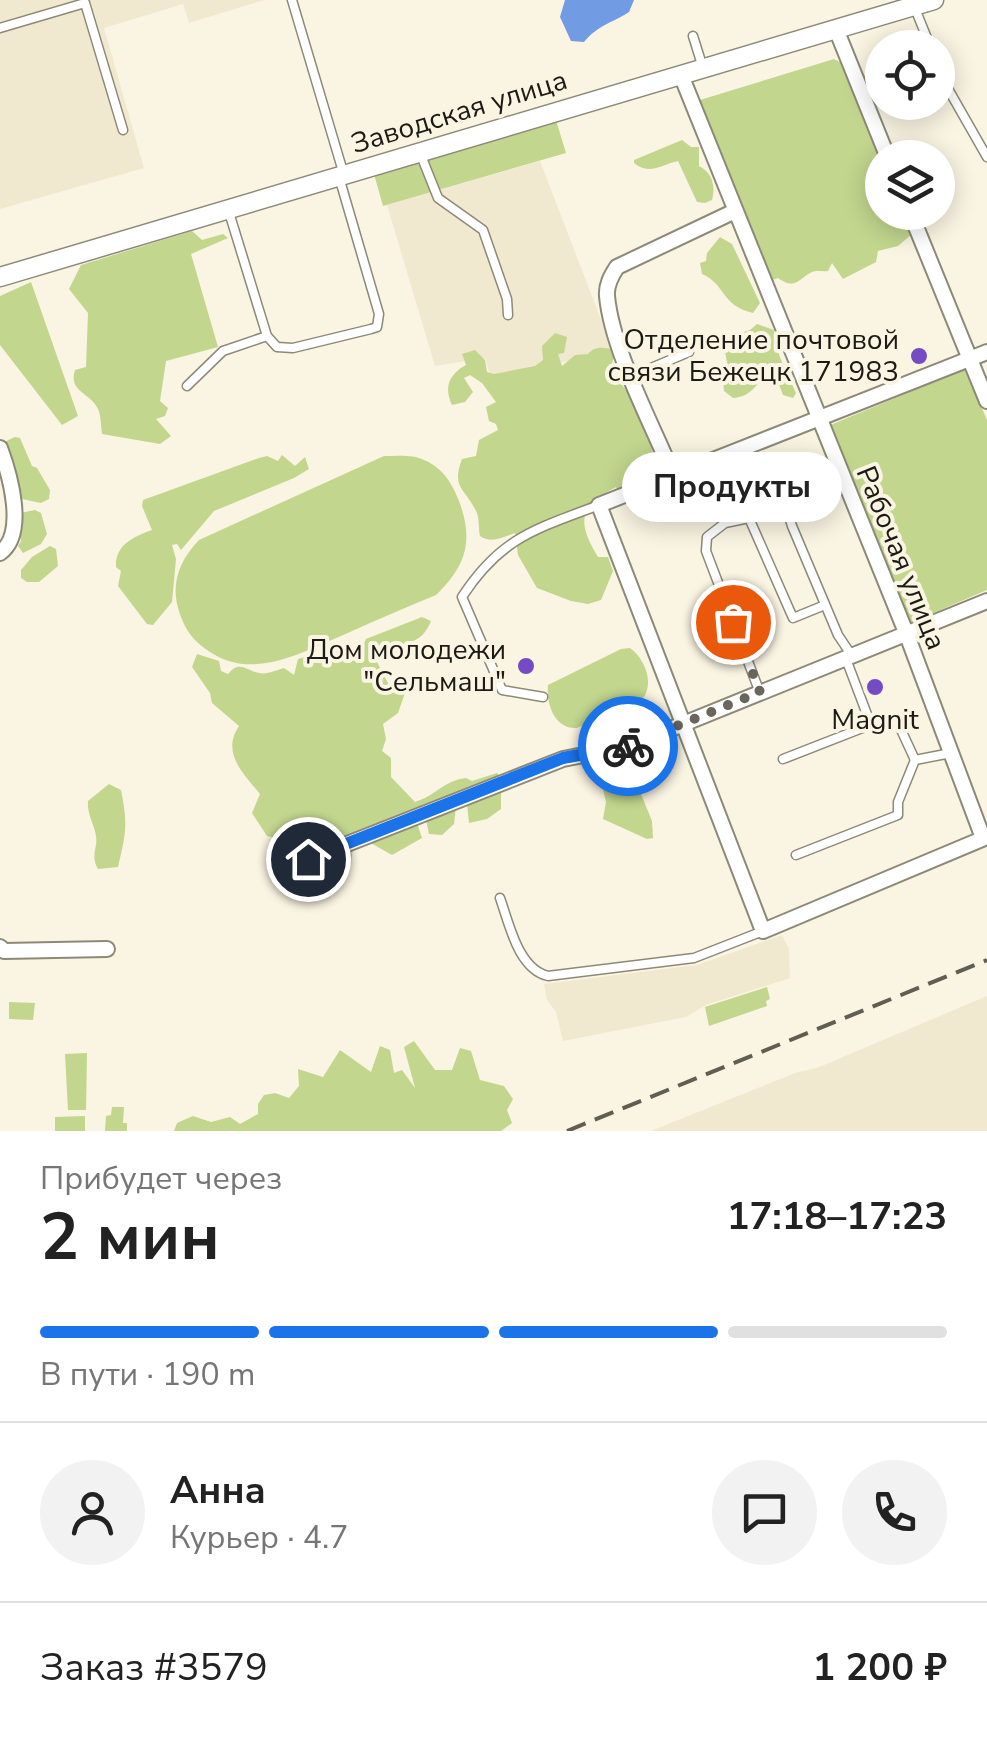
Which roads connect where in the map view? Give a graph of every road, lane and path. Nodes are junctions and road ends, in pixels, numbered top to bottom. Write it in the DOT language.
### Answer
graph roads {
  1 [pos="292,0"];
  2 [pos="924,2"];
  3 [pos="0,28"];
  4 [pos="836,29"];
  5 [pos="928,30"];
  6 [pos="694,36"];
  7 [pos="703,68"];
  8 [pos="681,75"];
  9 [pos="955,101"];
  10 [pos="123,130"];
  11 [pos="881,140"];
  12 [pos="420,153"];
  13 [pos="987,157"];
  14 [pos="342,176"];
  15 [pos="228,209"];
  16 [pos="735,211"];
  17 [pos="917,230"];
  18 [pos="0,277"];
  19 [pos="508,315"];
  20 [pos="267,336"];
  21 [pos="689,352"];
  22 [pos="987,352"];
  23 [pos="969,360"];
  24 [pos="632,376"];
  25 [pos="187,386"];
  26 [pos="987,401"];
  27 [pos="818,420"];
  28 [pos="0,448"];
  29 [pos="774,470"];
  30 [pos="673,475"];
  31 [pos="598,505"];
  32 [pos="0,552"];
  33 [pos="987,601"];
  34 [pos="825,605"];
  35 [pos="906,635"];
  36 [pos="849,658"];
  37 [pos="760,692"];
  38 [pos="543,697"];
  39 [pos="898,721"];
  40 [pos="681,724"];
  41 [pos="952,754"];
  42 [pos="782,759"];
  43 [pos="915,760"];
  44 [pos="985,838"];
  45 [pos="796,855"];
  46 [pos="308,859"];
  47 [pos="500,898"];
  48 [pos="763,932"];
  49 [pos="0,947"];
  50 [pos="107,950"];
  1 -- 14 [label="lane"];
  2 -- 4 [label="street, Заводская улица"];
  2 -- 5 [label="lane"];
  3 -- 10 [label="lane"];
  4 -- 7 [label="street, Заводская улица"];
  4 -- 11 [label="street"];
  6 -- 7 [label="lane"];
  7 -- 8 [label="street, Заводская улица"];
  8 -- 12 [label="street, Заводская улица"];
  8 -- 16 [label="street, Рабочая улица"];
  9 -- 13 [label="lane"];
  12 -- 14 [label="street, Заводская улица"];
  12 -- 19 [label="lane"];
  14 -- 15 [label="street, Заводская улица"];
  14 -- 20 [label="lane"];
  15 -- 18 [label="street, Заводская улица"];
  15 -- 20 [label="lane"];
  16 -- 24 [label="street"];
  16 -- 27 [label="street, Рабочая улица"];
  17 -- 23 [label="street"];
  20 -- 25 [label="lane"];
  21 -- 24 [label="lane"];
  22 -- 23 [label="street"];
  23 -- 26 [label="street"];
  23 -- 27 [label="street"];
  24 -- 30 [label="street"];
  27 -- 30 [label="street"];
  27 -- 35 [label="street, Рабочая улица"];
  28 -- 32 [label="street"];
  29 -- 34 [label="lane"];
  30 -- 31 [label="street"];
  31 -- 38 [label="lane"];
  31 -- 40 [label="street"];
  33 -- 35 [label="street"];
  34 -- 36 [label="lane"];
  34 -- 37 [label="lane"];
  35 -- 36 [label="street"];
  35 -- 41 [label="street, Рабочая улица"];
  36 -- 37 [label="street"];
  36 -- 42 [label="lane"];
  37 -- 40 [label="street"];
  39 -- 43 [label="lane"];
  40 -- 46 [label="street"];
  40 -- 48 [label="street"];
  41 -- 43 [label="lane"];
  41 -- 44 [label="street, Рабочая улица"];
  43 -- 45 [label="lane"];
  44 -- 48 [label="street"];
  47 -- 48 [label="lane"];
  49 -- 50 [label="street"];
}
